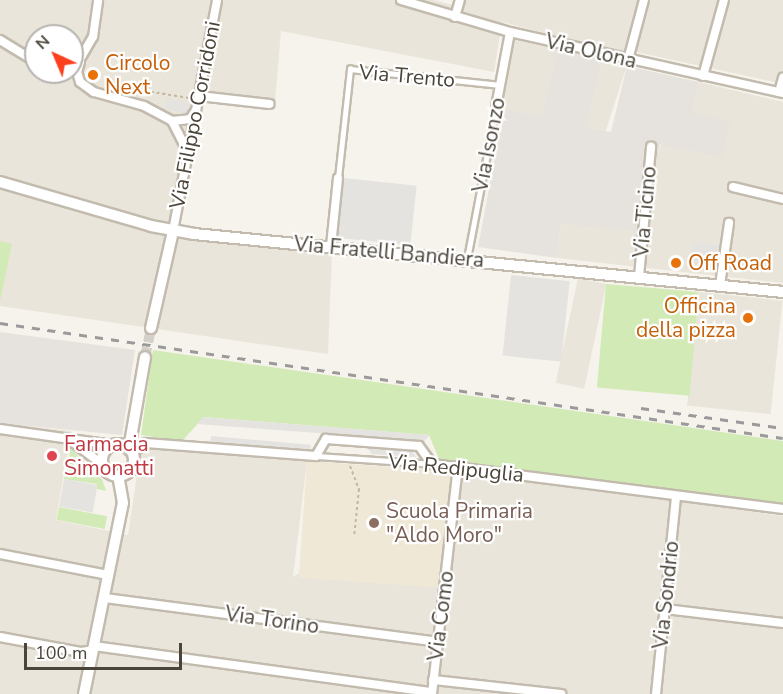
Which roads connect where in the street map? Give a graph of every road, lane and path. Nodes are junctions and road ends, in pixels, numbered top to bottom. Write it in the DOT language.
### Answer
graph roads {
  1 [pos="98,0"];
  2 [pos="217,0"];
  3 [pos="400,0"];
  4 [pos="460,0"];
  5 [pos="644,0"];
  6 [pos="724,0"];
  7 [pos="455,16"];
  8 [pos="510,32"];
  9 [pos="0,40"];
  10 [pos="84,54"];
  11 [pos="24,55"];
  12 [pos="628,60"];
  13 [pos="703,76"];
  14 [pos="783,78"];
  15 [pos="83,84"];
  16 [pos="500,85"];
  17 [pos="121,87"];
  18 [pos="781,92"];
  19 [pos="198,101"];
  20 [pos="270,104"];
  21 [pos="496,107"];
  22 [pos="172,121"];
  23 [pos="651,147"];
  24 [pos="189,153"];
  25 [pos="338,178"];
  26 [pos="0,182"];
  27 [pos="733,187"];
  28 [pos="783,199"];
  29 [pos="729,223"];
  30 [pos="172,231"];
  31 [pos="330,246"];
  32 [pos="467,259"];
  33 [pos="639,277"];
  34 [pos="720,285"];
  35 [pos="783,292"];
  36 [pos="151,328"];
  37 [pos="145,357"];
  38 [pos="132,427"];
  39 [pos="0,429"];
  40 [pos="66,437"];
  41 [pos="116,444"];
  42 [pos="131,451"];
  43 [pos="316,456"];
  44 [pos="346,458"];
  45 [pos="83,461"];
  46 [pos="432,464"];
  47 [pos="103,465"];
  48 [pos="458,466"];
  49 [pos="66,468"];
  50 [pos="131,468"];
  51 [pos="118,475"];
  52 [pos="676,496"];
  53 [pos="123,503"];
  54 [pos="783,509"];
  55 [pos="354,537"];
  56 [pos="0,554"];
  57 [pos="108,575"];
  58 [pos="105,598"];
  59 [pos="665,609"];
  60 [pos="783,623"];
  61 [pos="0,637"];
  62 [pos="439,642"];
  63 [pos="93,652"];
  64 [pos="433,680"];
  65 [pos="432,693"];
  66 [pos="84,694"];
  67 [pos="561,694"];
  68 [pos="656,694"];
  1 -- 10 [label="street"];
  2 -- 19 [label="street, Via Filippo Corridoni"];
  3 -- 7 [label="street, Via Olona"];
  4 -- 7 [label="street"];
  5 -- 12 [label="street"];
  6 -- 13 [label="street"];
  7 -- 8 [label="street, Via Olona"];
  8 -- 12 [label="street, Via Olona"];
  8 -- 16 [label="street, Via Isonzo"];
  9 -- 11 [label="street"];
  12 -- 13 [label="street, Via Olona"];
  13 -- 18 [label="street, Via Olona"];
  14 -- 18 [label="street"];
  15 -- 22 [label="street"];
  16 -- 21 [label="street, Via Isonzo"];
  16 -- 25 [label="lane, Via Trento"];
  17 -- 19 [label="path"];
  19 -- 20 [label="street"];
  19 -- 22 [label="street"];
  19 -- 24 [label="street, Via Filippo Corridoni"];
  21 -- 32 [label="lane, Via Isonzo"];
  22 -- 24 [label="street"];
  23 -- 33 [label="street, Via Ticino"];
  24 -- 30 [label="street, Via Filippo Corridoni"];
  25 -- 31 [label="street"];
  26 -- 30 [label="street, Via Fratelli Bandiera"];
  27 -- 28 [label="street"];
  29 -- 34 [label="street"];
  30 -- 31 [label="street, Via Fratelli Bandiera"];
  30 -- 36 [label="street"];
  31 -- 32 [label="street, Via Fratelli Bandiera"];
  32 -- 33 [label="street, Via Fratelli Bandiera"];
  33 -- 34 [label="street, Via Fratelli Bandiera"];
  34 -- 35 [label="street, Via Fratelli Bandiera"];
  37 -- 38 [label="street"];
  38 -- 41 [label="street"];
  38 -- 42 [label="street"];
  39 -- 40 [label="street"];
  40 -- 41 [label="street"];
  40 -- 47 [label="street"];
  41 -- 42 [label="street"];
  41 -- 47 [label="street"];
  42 -- 43 [label="street, Via Redipuglia"];
  42 -- 50 [label="street"];
  43 -- 44 [label="lane, Via Redipuglia"];
  43 -- 46 [label="street"];
  44 -- 46 [label="lane, Via Redipuglia"];
  44 -- 55 [label="path"];
  45 -- 49 [label="path"];
  46 -- 48 [label="street, Via Redipuglia"];
  47 -- 51 [label="street"];
  48 -- 52 [label="street, Via Redipuglia"];
  48 -- 62 [label="street, Via Como"];
  50 -- 51 [label="street"];
  50 -- 53 [label="street"];
  51 -- 53 [label="street"];
  52 -- 54 [label="street, Via Redipuglia"];
  52 -- 59 [label="street, Via Sondrio"];
  53 -- 57 [label="street"];
  56 -- 57 [label="street"];
  57 -- 58 [label="street"];
  58 -- 62 [label="street, Via Torino"];
  58 -- 63 [label="street"];
  59 -- 60 [label="street"];
  59 -- 68 [label="street, Via Sondrio"];
  61 -- 63 [label="street"];
  62 -- 64 [label="street, Via Como"];
  63 -- 65 [label="street"];
  63 -- 66 [label="street"];
  64 -- 65 [label="street, Via Como"];
  64 -- 67 [label="street"];
}
